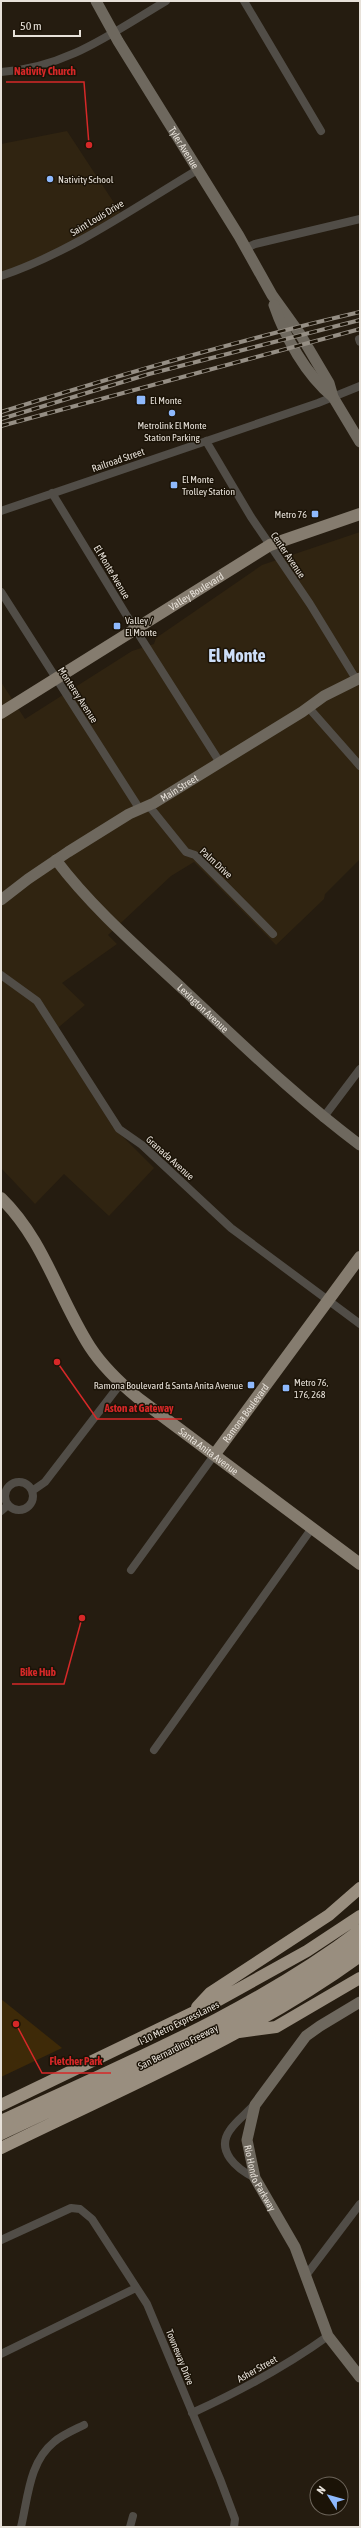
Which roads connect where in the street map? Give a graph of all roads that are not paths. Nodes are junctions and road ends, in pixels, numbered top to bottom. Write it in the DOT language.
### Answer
graph roads {
  1 [pos="96,1"];
  2 [pos="166,1"];
  3 [pos="244,1"];
  4 [pos="114,32"];
  5 [pos="1,72"];
  6 [pos="321,131"];
  7 [pos="198,169"];
  8 [pos="360,219"];
  9 [pos="246,248"];
  10 [pos="1,276"];
  11 [pos="360,386"];
  12 [pos="333,397"];
  13 [pos="206,441"];
  14 [pos="360,442"];
  15 [pos="52,493"];
  16 [pos="1,511"];
  17 [pos="360,514"];
  18 [pos="270,545"];
  19 [pos="1,592"];
  20 [pos="136,630"];
  21 [pos="358,678"];
  22 [pos="55,680"];
  23 [pos="308,708"];
  24 [pos="1,713"];
  25 [pos="219,761"];
  26 [pos="360,766"];
  27 [pos="144,807"];
  28 [pos="56,860"];
  29 [pos="1,900"];
  30 [pos="273,934"];
  31 [pos="1,975"];
  32 [pos="360,1069"];
  33 [pos="323,1118"];
  34 [pos="360,1145"];
  35 [pos="1,1198"];
  36 [pos="360,1257"];
  37 [pos="328,1301"];
  38 [pos="360,1324"];
  39 [pos="121,1383"];
  40 [pos="215,1454"];
  41 [pos="32,1491"];
  42 [pos="8,1505"];
  43 [pos="1,1511"];
  44 [pos="312,1528"];
  45 [pos="360,1564"];
  46 [pos="131,1570"];
  47 [pos="154,1750"];
  48 [pos="360,1888"];
  49 [pos="360,1916"];
  50 [pos="360,1930"];
  51 [pos="360,1944"];
  52 [pos="360,1956"];
  53 [pos="360,1978"];
  54 [pos="360,2002"];
  55 [pos="190,2014"];
  56 [pos="232,2033"];
  57 [pos="1,2105"];
  58 [pos="255,2105"];
  59 [pos="1,2121"];
  60 [pos="1,2134"];
  61 [pos="1,2148"];
  62 [pos="255,2178"];
  63 [pos="360,2204"];
  64 [pos="1,2240"];
  65 [pos="307,2274"];
  66 [pos="136,2288"];
  67 [pos="328,2336"];
  68 [pos="1,2354"];
  69 [pos="360,2377"];
  70 [pos="192,2413"];
  71 [pos="84,2425"];
  72 [pos="133,2516"];
  73 [pos="21,2527"];
  74 [pos="130,2527"];
  75 [pos="234,2527"];
  1 -- 4 [label="street, Tyler Avenue"];
  2 -- 4 [label="street"];
  3 -- 6 [label="street"];
  4 -- 5 [label="street"];
  4 -- 7 [label="street, Tyler Avenue"];
  7 -- 9 [label="street, Tyler Avenue"];
  7 -- 10 [label="street, Saint Louis Drive"];
  8 -- 9 [label="street"];
  9 -- 12 [label="street, Tyler Avenue"];
  11 -- 12 [label="street, Railroad Street"];
  12 -- 13 [label="street, Railroad Street"];
  12 -- 14 [label="street, Tyler Avenue"];
  13 -- 15 [label="street, Railroad Street"];
  13 -- 18 [label="street, Center Avenue"];
  15 -- 16 [label="street, Railroad Street"];
  15 -- 20 [label="street, El Monte Avenue"];
  17 -- 18 [label="main road, Valley Boulevard"];
  18 -- 20 [label="main road, Valley Boulevard"];
  18 -- 21 [label="street, Center Avenue"];
  19 -- 22 [label="street, Monterey Avenue"];
  20 -- 22 [label="main road, Valley Boulevard"];
  20 -- 25 [label="street, El Monte Avenue"];
  21 -- 23 [label="street, Main Street"];
  22 -- 24 [label="main road, Valley Boulevard"];
  22 -- 27 [label="street, Monterey Avenue"];
  23 -- 25 [label="street, Main Street"];
  23 -- 26 [label="street"];
  25 -- 27 [label="street, Main Street"];
  27 -- 28 [label="street, Main Street"];
  27 -- 30 [label="street, Palm Drive"];
  28 -- 29 [label="street, Main Street"];
  28 -- 33 [label="street, Lexington Avenue"];
  31 -- 37 [label="street, Granada Avenue"];
  32 -- 33 [label="street"];
  33 -- 34 [label="street, Lexington Avenue"];
  35 -- 39 [label="main road, Santa Anita Avenue"];
  36 -- 37 [label="main road, Ramona Boulevard"];
  37 -- 38 [label="street, Granada Avenue"];
  37 -- 40 [label="main road, Ramona Boulevard"];
  39 -- 40 [label="main road, Santa Anita Avenue"];
  39 -- 41 [label="street"];
  40 -- 44 [label="main road, Santa Anita Avenue"];
  40 -- 46 [label="street, Ramona Boulevard"];
  41 -- 42 [label="street"];
  41 -- 42 [label="street"];
  42 -- 43 [label="street"];
  44 -- 45 [label="main road, Santa Anita Avenue"];
  44 -- 47 [label="street"];
  48 -- 55 [label="highway"];
  49 -- 55 [label="highway"];
  50 -- 59 [label="highway, I-10 Metro ExpressLanes"];
  51 -- 60 [label="highway"];
  52 -- 56 [label="highway, San Bernardino Freeway"];
  53 -- 56 [label="highway"];
  54 -- 58 [label="street, Rio Hondo Parkway"];
  55 -- 57 [label="highway"];
  56 -- 61 [label="highway, San Bernardino Freeway"];
  58 -- 62 [label="street, Rio Hondo Parkway"];
  58 -- 62 [label="street"];
  62 -- 65 [label="street, Rio Hondo Parkway"];
  63 -- 65 [label="street"];
  64 -- 66 [label="street, Towneway Drive"];
  65 -- 67 [label="street, Rio Hondo Parkway"];
  66 -- 68 [label="street"];
  66 -- 70 [label="street, Towneway Drive"];
  67 -- 69 [label="street, Rio Hondo Parkway"];
  67 -- 70 [label="street, Asher Street"];
  70 -- 75 [label="street, Towneway Drive"];
  71 -- 73 [label="street"];
  72 -- 74 [label="street"];
}
